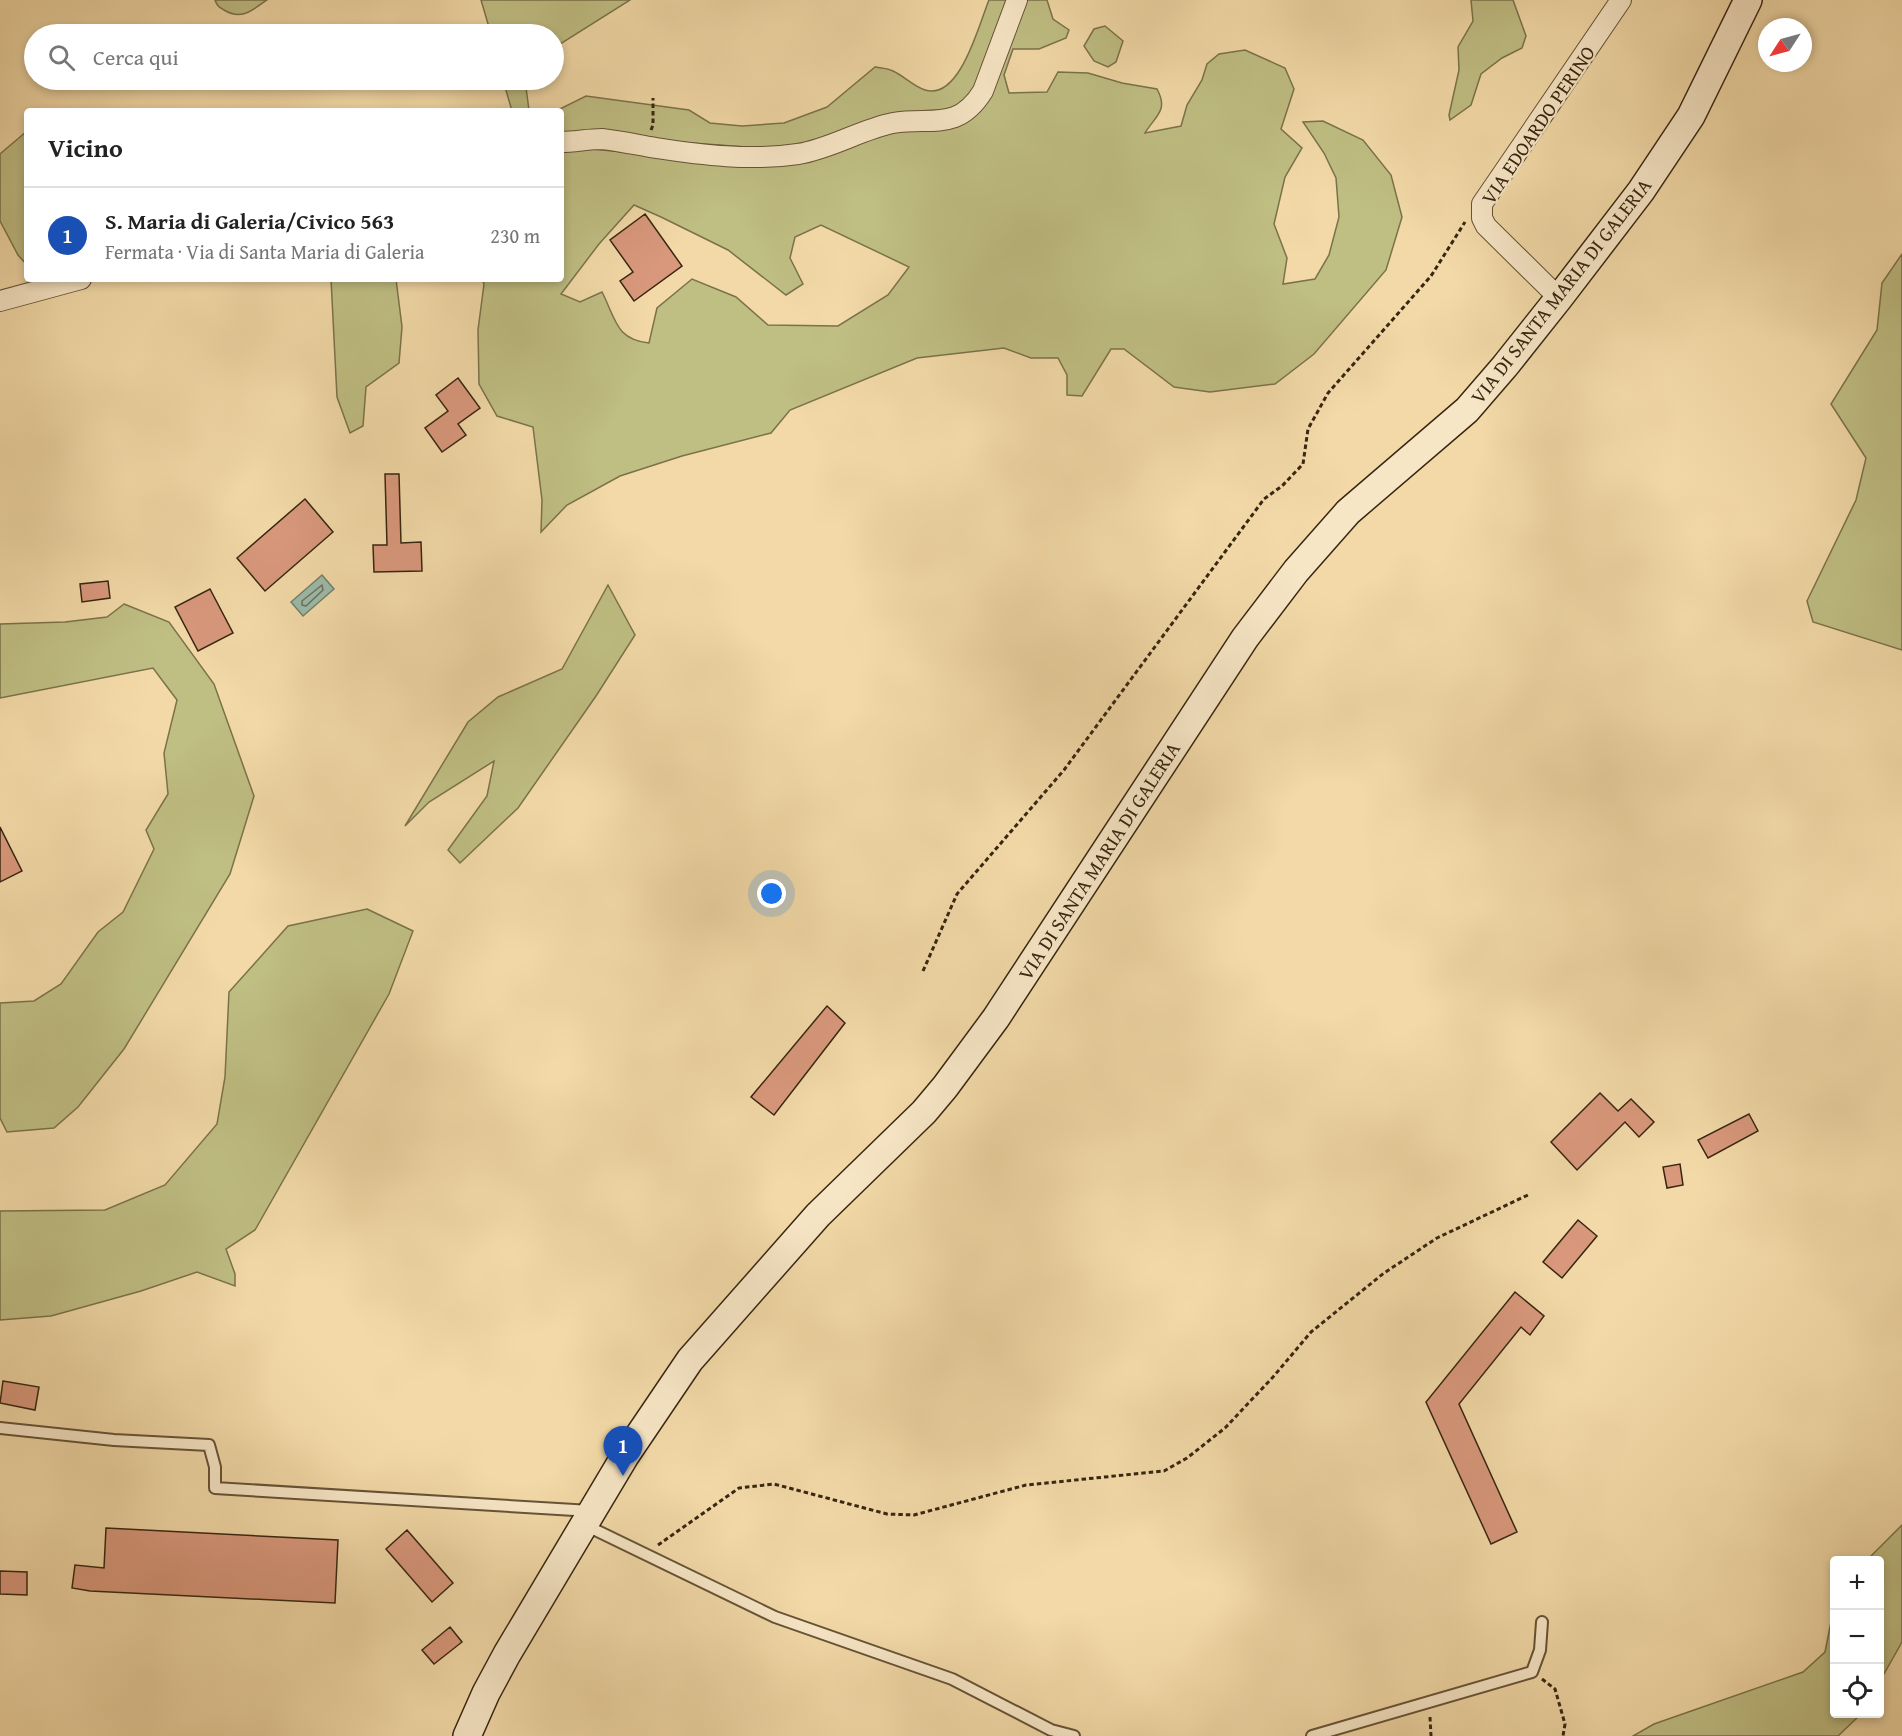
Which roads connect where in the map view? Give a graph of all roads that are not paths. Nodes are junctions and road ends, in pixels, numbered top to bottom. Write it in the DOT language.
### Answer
graph roads {
  1 [pos="1017,0"];
  2 [pos="1621,0"];
  3 [pos="1748,0"];
  4 [pos="564,142"];
  5 [pos="70,282"];
  6 [pos="1559,298"];
  7 [pos="0,301"];
  8 [pos="0,1428"];
  9 [pos="588,1518"];
  10 [pos="1542,1622"];
  11 [pos="467,1736"];
  12 [pos="1074,1736"];
  13 [pos="1312,1736"];
  1 -- 4 [label="street"];
  2 -- 6 [label="street, VIA EDOARDO PERINO"];
  3 -- 6 [label="street, VIA DI SANTA MARIA DI GALERIA"];
  5 -- 7 [label="street"];
  6 -- 9 [label="street, VIA DI SANTA MARIA DI GALERIA"];
  8 -- 9 [label="lane"];
  9 -- 11 [label="street, VIA DI SANTA MARIA DI GALERIA"];
  9 -- 12 [label="lane"];
  10 -- 13 [label="lane"];
}
